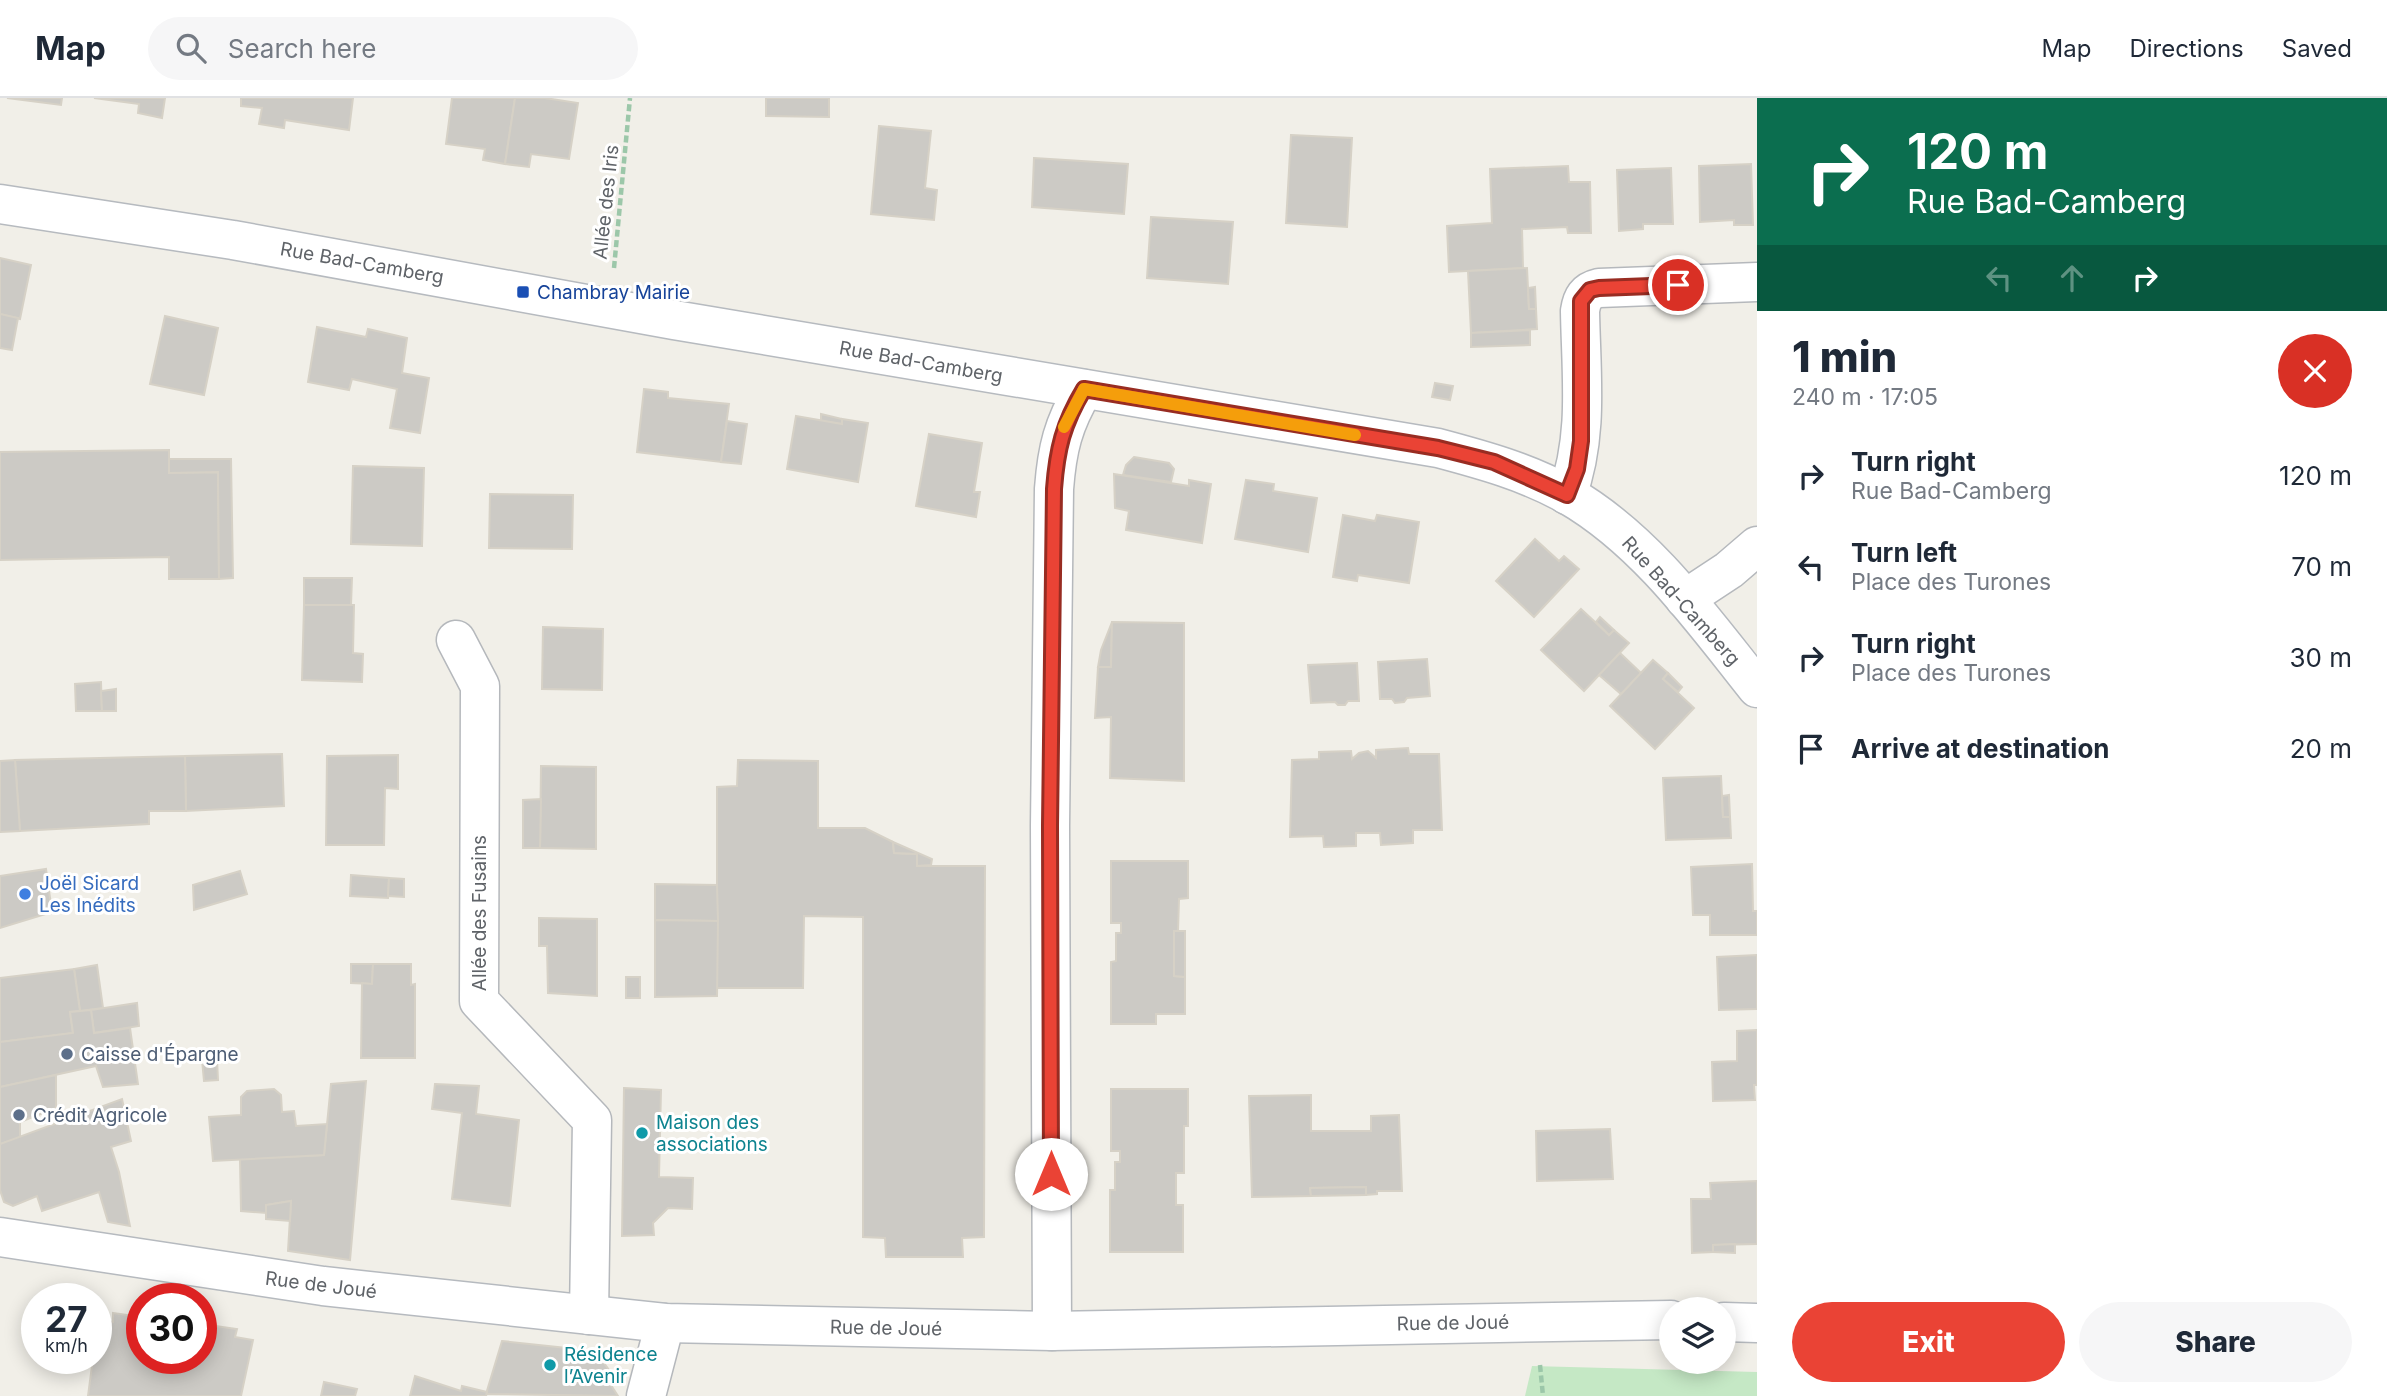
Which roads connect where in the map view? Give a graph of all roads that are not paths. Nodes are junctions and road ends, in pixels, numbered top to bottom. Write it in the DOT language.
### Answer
graph roads {
  1 [pos="0,204"];
  2 [pos="1757,282"];
  3 [pos="1084,389"];
  4 [pos="1567,495"];
  5 [pos="1757,545"];
  6 [pos="1685,599"];
  7 [pos="456,639"];
  8 [pos="1757,688"];
  9 [pos="0,1237"];
  10 [pos="589,1315"];
  11 [pos="1659,1320"];
  12 [pos="1736,1322"];
  13 [pos="666,1323"];
  14 [pos="1757,1323"];
  15 [pos="1052,1331"];
  16 [pos="646,1396"];
  1 -- 3 [label="street, Rue Bad-Camberg"];
  2 -- 4 [label="street"];
  3 -- 4 [label="street, Rue Bad-Camberg"];
  3 -- 15 [label="street"];
  4 -- 6 [label="street, Rue Bad-Camberg"];
  5 -- 6 [label="street"];
  6 -- 8 [label="street, Rue Bad-Camberg"];
  7 -- 10 [label="street, Allée des Fusains"];
  9 -- 10 [label="street, Rue de Joué"];
  10 -- 13 [label="street, Rue de Joué"];
  11 -- 15 [label="street, Rue de Joué"];
  12 -- 14 [label="street"];
  13 -- 15 [label="street, Rue de Joué"];
  13 -- 16 [label="street"];
}
